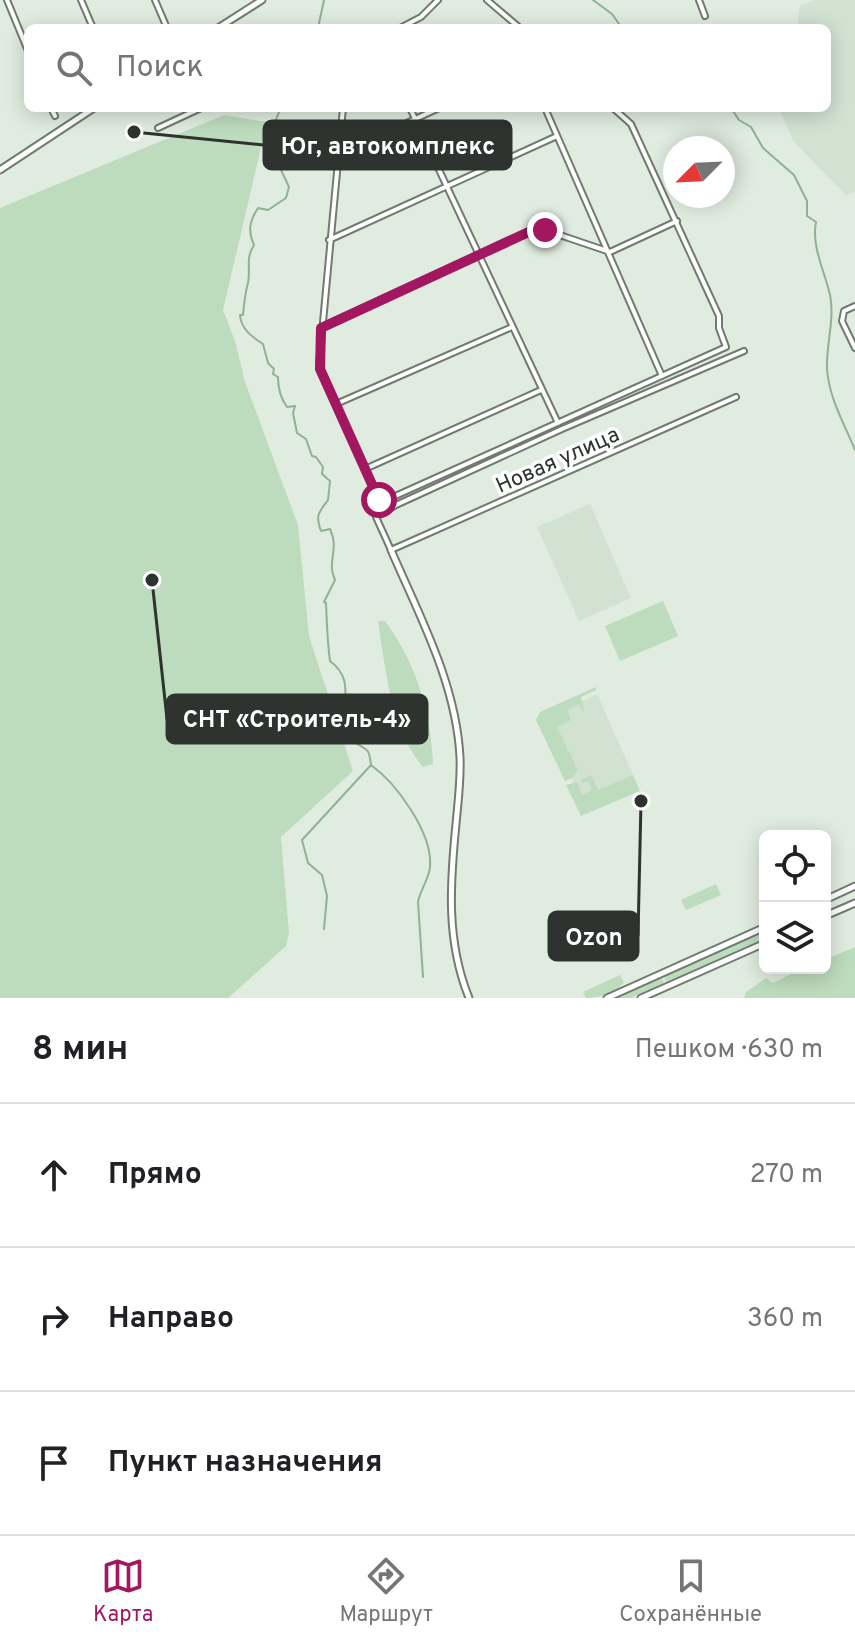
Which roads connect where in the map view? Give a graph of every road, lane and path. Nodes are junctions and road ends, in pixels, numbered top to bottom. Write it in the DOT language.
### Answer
graph roads {
  1 [pos="7,0"];
  2 [pos="81,0"];
  3 [pos="155,0"];
  4 [pos="262,0"];
  5 [pos="438,0"];
  6 [pos="487,0"];
  7 [pos="699,0"];
  8 [pos="705,16"];
  9 [pos="91,24"];
  10 [pos="165,24"];
  11 [pos="224,24"];
  12 [pos="408,24"];
  13 [pos="515,24"];
  14 [pos="24,41"];
  15 [pos="53,112"];
  16 [pos="88,112"];
  17 [pos="192,112"];
  18 [pos="343,112"];
  19 [pos="412,112"];
  20 [pos="430,112"];
  21 [pos="547,112"];
  22 [pos="618,112"];
  23 [pos="55,116"];
  24 [pos="415,119"];
  25 [pos="158,128"];
  26 [pos="557,136"];
  27 [pos="340,154"];
  28 [pos="0,170"];
  29 [pos="446,185"];
  30 [pos="677,221"];
  31 [pos="329,240"];
  32 [pos="610,252"];
  33 [pos="480,255"];
  34 [pos="855,306"];
  35 [pos="512,327"];
  36 [pos="321,328"];
  37 [pos="855,348"];
  38 [pos="744,351"];
  39 [pos="662,376"];
  40 [pos="541,390"];
  41 [pos="736,397"];
  42 [pos="336,404"];
  43 [pos="558,423"];
  44 [pos="365,469"];
  45 [pos="391,550"];
  46 [pos="855,886"];
  47 [pos="831,897"];
  48 [pos="855,903"];
  49 [pos="831,913"];
  50 [pos="759,930"];
  51 [pos="759,946"];
  52 [pos="469,998"];
  53 [pos="607,998"];
  54 [pos="641,998"];
  1 -- 14 [label="street"];
  2 -- 9 [label="street"];
  3 -- 10 [label="street"];
  4 -- 11 [label="street"];
  5 -- 12 [label="street"];
  6 -- 13 [label="street"];
  7 -- 8 [label="street"];
  15 -- 23 [label="street"];
  16 -- 28 [label="street"];
  17 -- 25 [label="street"];
  18 -- 27 [label="street"];
  19 -- 24 [label="street"];
  20 -- 24 [label="street"];
  21 -- 26 [label="street"];
  22 -- 30 [label="street"];
  24 -- 27 [label="street"];
  24 -- 29 [label="street"];
  26 -- 29 [label="street"];
  26 -- 32 [label="street"];
  27 -- 31 [label="street"];
  29 -- 31 [label="street"];
  29 -- 33 [label="street"];
  30 -- 32 [label="street"];
  30 -- 39 [label="street"];
  31 -- 36 [label="street"];
  32 -- 33 [label="street"];
  32 -- 39 [label="street"];
  33 -- 35 [label="street"];
  33 -- 36 [label="street"];
  34 -- 37 [label="street"];
  35 -- 40 [label="street"];
  35 -- 42 [label="street"];
  36 -- 42 [label="street"];
  38 -- 45 [label="street"];
  39 -- 43 [label="street"];
  40 -- 43 [label="street"];
  40 -- 44 [label="street"];
  41 -- 45 [label="street, Новая улица"];
  42 -- 44 [label="street"];
  43 -- 44 [label="street"];
  45 -- 52 [label="street"];
  46 -- 47 [label="street"];
  48 -- 49 [label="street"];
  50 -- 53 [label="street"];
  51 -- 54 [label="street"];
}
